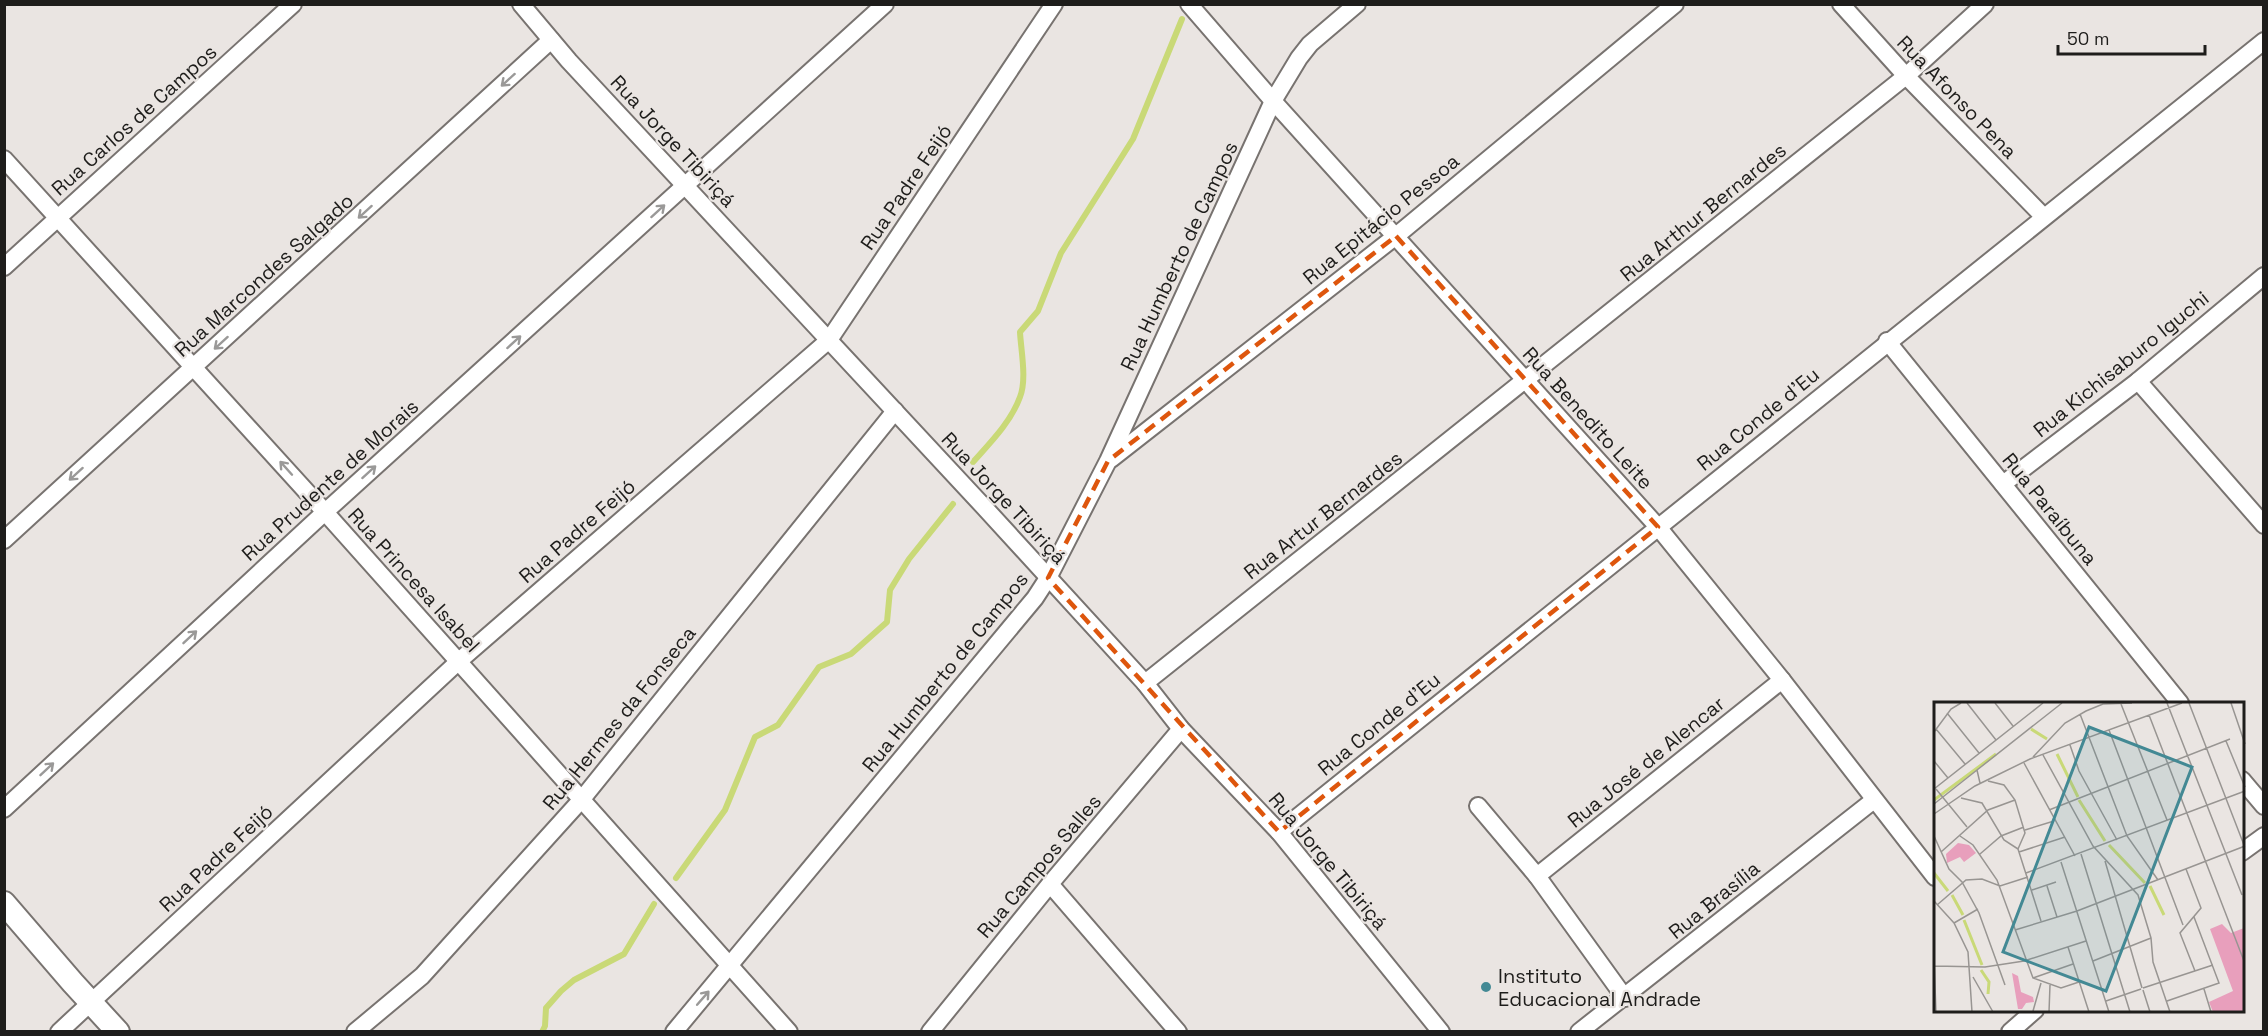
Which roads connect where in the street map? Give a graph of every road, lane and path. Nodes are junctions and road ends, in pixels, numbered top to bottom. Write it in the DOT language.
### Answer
graph roads {
  1 [pos="293,4"];
  2 [pos="521,4"];
  3 [pos="885,4"];
  4 [pos="1054,4"];
  5 [pos="1189,4"];
  6 [pos="1357,4"];
  7 [pos="1676,4"];
  8 [pos="1841,4"];
  9 [pos="1985,4"];
  10 [pos="552,40"];
  11 [pos="2264,41"];
  12 [pos="1906,76"];
  13 [pos="1273,101"];
  14 [pos="4,159"];
  15 [pos="686,186"];
  16 [pos="2044,217"];
  17 [pos="58,218"];
  18 [pos="1396,236"];
  19 [pos="4,267"];
  20 [pos="2264,276"];
  21 [pos="829,340"];
  22 [pos="1887,341"];
  23 [pos="195,367"];
  24 [pos="1526,380"];
  25 [pos="2138,381"];
  26 [pos="895,411"];
  27 [pos="1108,461"];
  28 [pos="2003,484"];
  29 [pos="325,512"];
  30 [pos="2264,525"];
  31 [pos="1658,527"];
  32 [pos="4,540"];
  33 [pos="1048,578"];
  34 [pos="459,661"];
  35 [pos="1782,680"];
  36 [pos="1145,683"];
  37 [pos="2179,702"];
  38 [pos="1181,729"];
  39 [pos="2244,782"];
  40 [pos="582,799"];
  41 [pos="1874,800"];
  42 [pos="1478,806"];
  43 [pos="2264,806"];
  44 [pos="4,809"];
  45 [pos="1279,832"];
  46 [pos="2264,836"];
  47 [pos="2244,851"];
  48 [pos="1537,876"];
  49 [pos="1934,877"];
  50 [pos="1050,884"];
  51 [pos="4,903"];
  52 [pos="731,965"];
  53 [pos="1624,998"];
  54 [pos="90,1003"];
  55 [pos="2034,1012"];
  56 [pos="936,1029"];
  57 [pos="59,1032"];
  58 [pos="118,1032"];
  59 [pos="355,1032"];
  60 [pos="674,1032"];
  61 [pos="789,1032"];
  62 [pos="1178,1032"];
  63 [pos="1441,1032"];
  64 [pos="1579,1032"];
  65 [pos="2010,1032"];
  1 -- 17 [label="street, Rua Carlos de Campos"];
  2 -- 10 [label="street, Rua Jorge Tibiriçá"];
  3 -- 15 [label="street, Rua Prudente de Morais"];
  4 -- 21 [label="street, Rua Padre Feijó"];
  5 -- 13 [label="street, Rua Benedito Leite"];
  6 -- 13 [label="street, Rua Humberto de Campos"];
  7 -- 18 [label="street, Rua Epitácio Pessoa"];
  8 -- 12 [label="street, Rua Afonso Pena"];
  9 -- 12 [label="street, Rua Arthur Bernardes"];
  10 -- 15 [label="street, Rua Jorge Tibiriçá"];
  10 -- 23 [label="street, Rua Marcondes Salgado, one-way"];
  11 -- 16 [label="street, Rua Conde d'Eu"];
  12 -- 16 [label="street, Rua Afonso Pena"];
  12 -- 24 [label="street, Rua Arthur Bernardes"];
  13 -- 18 [label="street, Rua Benedito Leite"];
  13 -- 27 [label="street, Rua Humberto de Campos"];
  14 -- 17 [label="street, Rua Princesa Isabel"];
  15 -- 21 [label="street, Rua Jorge Tibiriçá"];
  29 -- 15 [label="street, Rua Prudente de Morais, one-way"];
  16 -- 22 [label="street, Rua Conde d'Eu"];
  17 -- 19 [label="street, Rua Carlos de Campos"];
  17 -- 23 [label="street, Rua Princesa Isabel"];
  18 -- 24 [label="street, Rua Benedito Leite"];
  18 -- 27 [label="street, Rua Epitácio Pessoa"];
  20 -- 25 [label="street, Rua Kichisaburo Iguchi"];
  21 -- 26 [label="street, Rua Jorge Tibiriçá"];
  21 -- 34 [label="street, Rua Padre Feijó"];
  22 -- 28 [label="street, Rua Paraíbuna"];
  22 -- 31 [label="street, Rua Conde d'Eu"];
  29 -- 23 [label="street, Rua Princesa Isabel, one-way"];
  23 -- 32 [label="street, Rua Marcondes Salgado, one-way"];
  24 -- 31 [label="street, Rua Benedito Leite"];
  24 -- 36 [label="street, Rua Artur Bernardes"];
  25 -- 28 [label="street, Rua Kichisaburo Iguchi"];
  25 -- 30 [label="street"];
  26 -- 33 [label="street, Rua Jorge Tibiriçá"];
  26 -- 40 [label="street, Rua Hermes da Fonseca"];
  27 -- 33 [label="street, Rua Humberto de Campos"];
  28 -- 37 [label="street, Rua Paraíbuna"];
  29 -- 34 [label="street, Rua Princesa Isabel"];
  44 -- 29 [label="street, Rua Prudente de Morais, one-way"];
  31 -- 35 [label="street, Rua Benedito Leite"];
  31 -- 45 [label="street, Rua Conde d'Eu"];
  33 -- 36 [label="street, Rua Jorge Tibiriçá"];
  33 -- 52 [label="street, Rua Humberto de Campos"];
  34 -- 40 [label="street, Rua Princesa Isabel"];
  34 -- 54 [label="street, Rua Padre Feijó"];
  35 -- 41 [label="street, Rua Benedito Leite"];
  35 -- 48 [label="street, Rua José de Alencar"];
  36 -- 38 [label="street, Rua Jorge Tibiriçá"];
  38 -- 45 [label="street, Rua Jorge Tibiriçá"];
  38 -- 50 [label="street, Rua Campos Salles"];
  39 -- 43 [label="street"];
  40 -- 52 [label="street, Rua Princesa Isabel"];
  40 -- 59 [label="street, Rua Hermes da Fonseca"];
  41 -- 49 [label="street, Rua Benedito Leite"];
  41 -- 53 [label="street, Rua Brasília"];
  42 -- 48 [label="street"];
  45 -- 63 [label="street, Rua Jorge Tibiriçá"];
  46 -- 47 [label="street"];
  48 -- 53 [label="street"];
  50 -- 56 [label="street, Rua Campos Salles"];
  50 -- 62 [label="street"];
  51 -- 54 [label="main road"];
  60 -- 52 [label="street, Rua Humberto de Campos, one-way"];
  52 -- 61 [label="street, Rua Princesa Isabel"];
  53 -- 64 [label="street, Rua Brasília"];
  54 -- 57 [label="street, Rua Padre Feijó"];
  54 -- 58 [label="main road"];
  55 -- 65 [label="street"];
}
